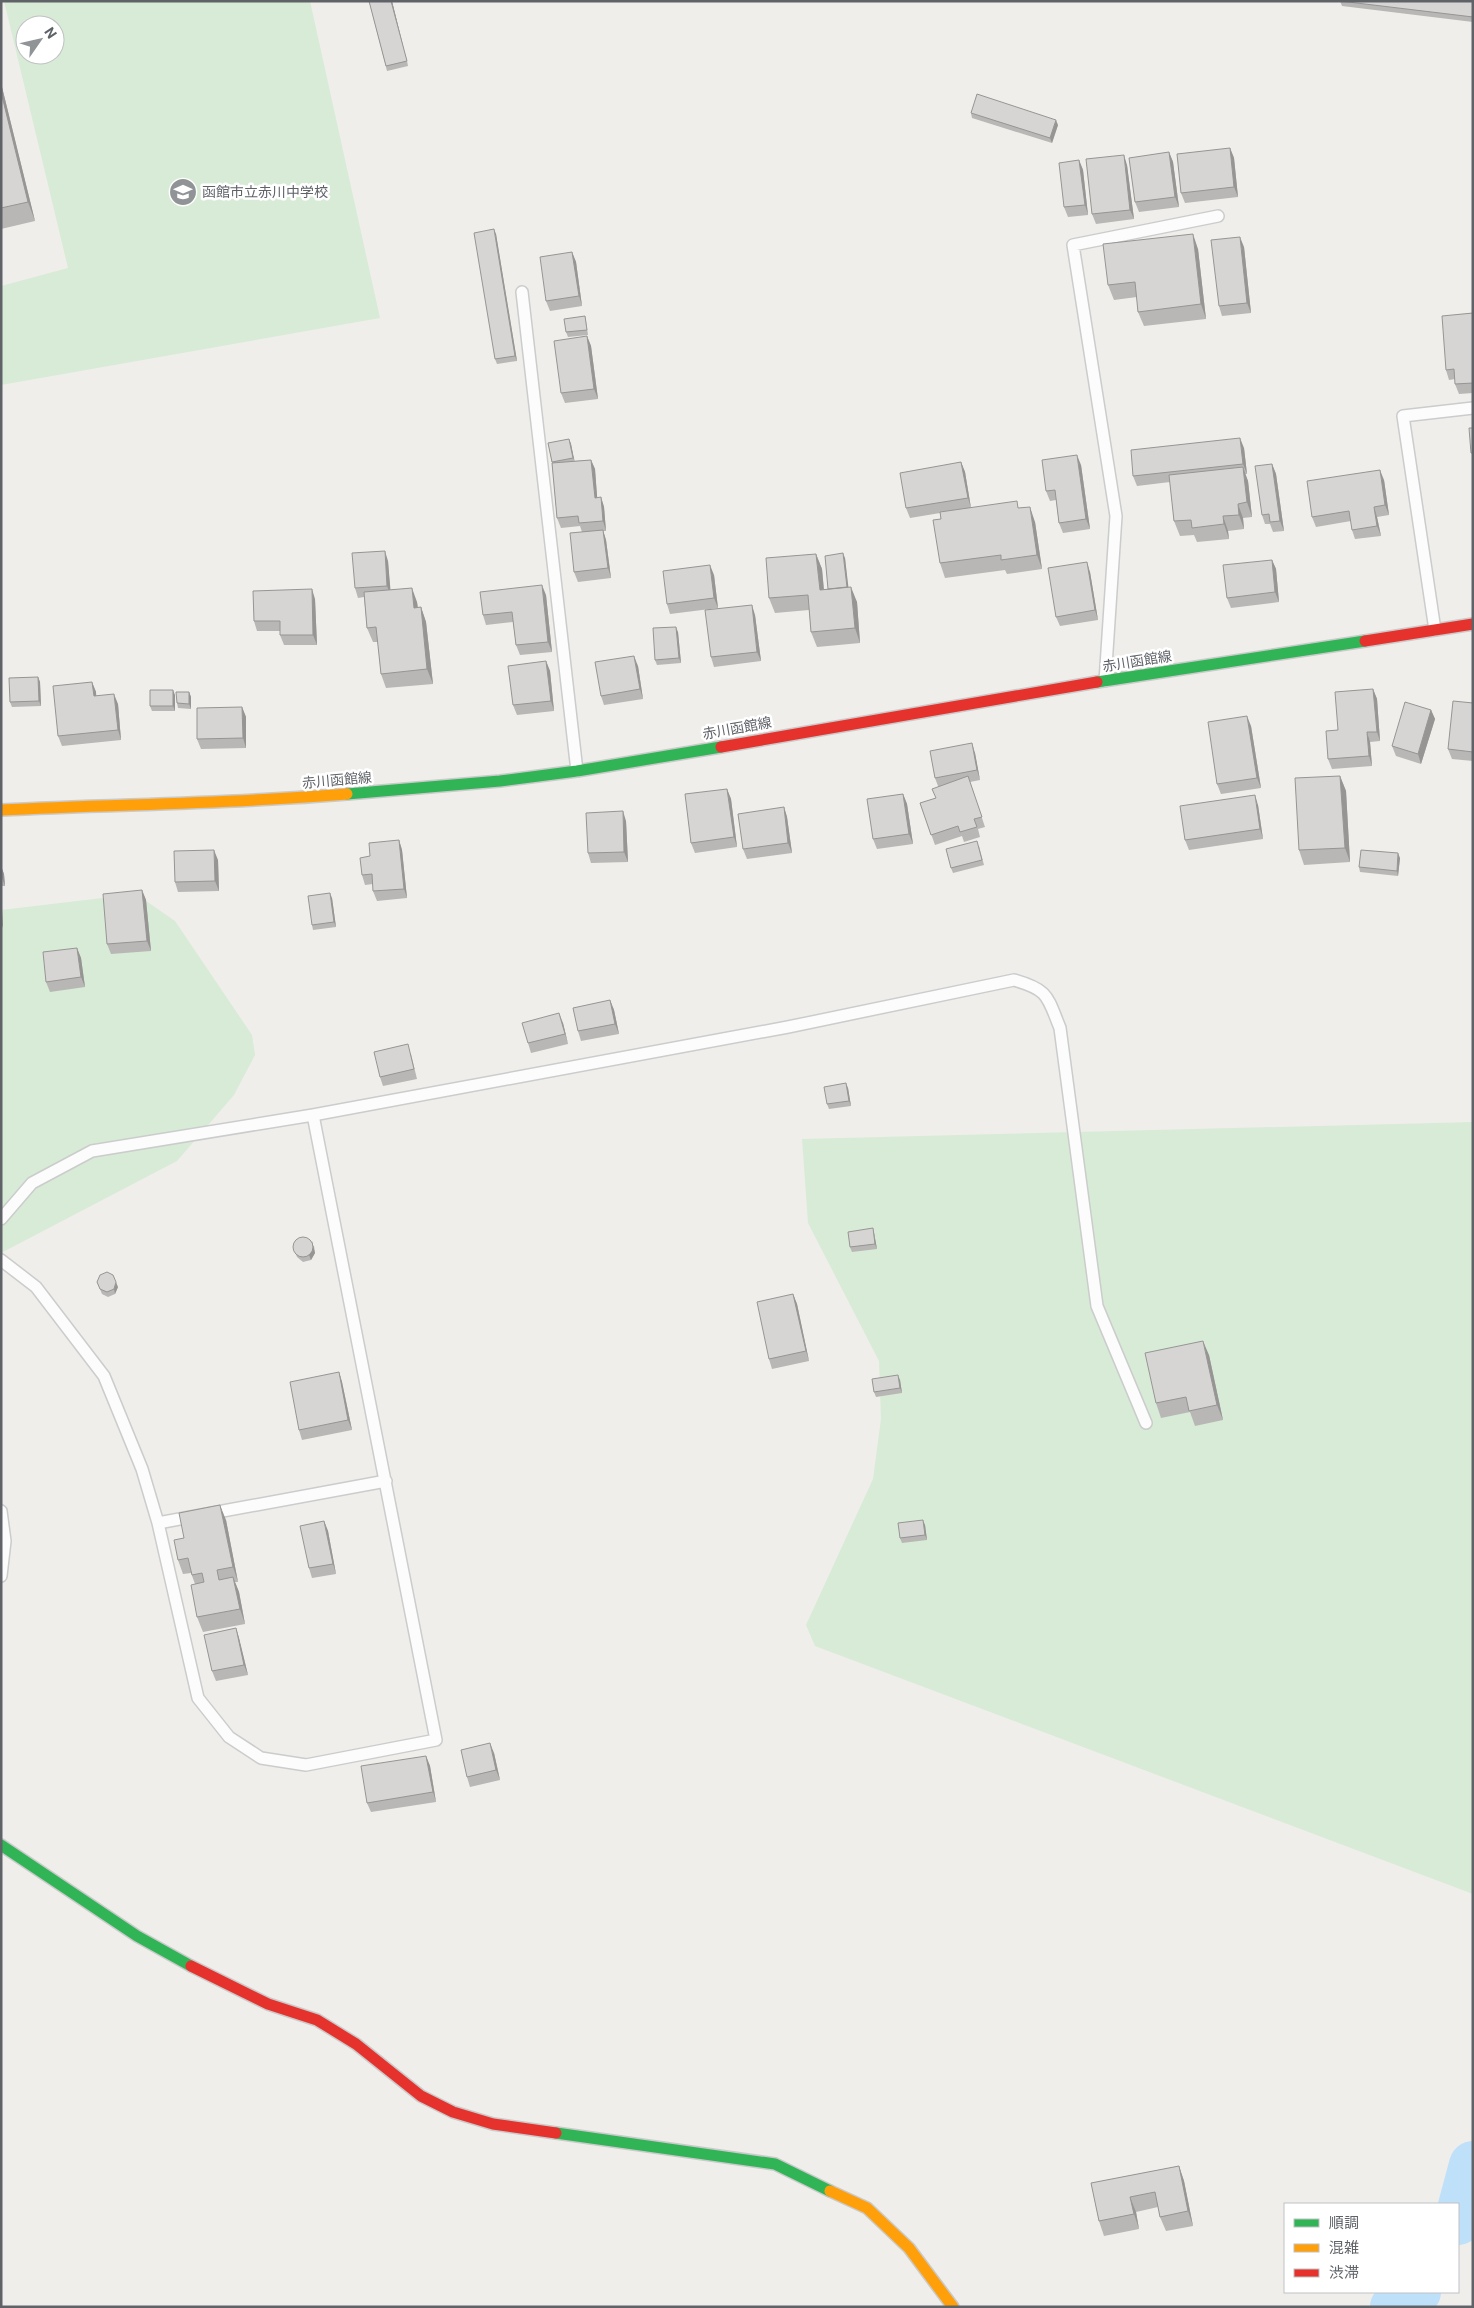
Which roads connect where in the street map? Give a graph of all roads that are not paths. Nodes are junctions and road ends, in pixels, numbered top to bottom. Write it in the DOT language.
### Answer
graph roads {
  1 [pos="1218,216"];
  2 [pos="522,292"];
  3 [pos="1473,408"];
  4 [pos="1473,624"];
  5 [pos="1435,630"];
  6 [pos="1105,681"];
  7 [pos="577,771"];
  8 [pos="1,810"];
  9 [pos="313,1114"];
  10 [pos="1,1218"];
  11 [pos="1,1260"];
  12 [pos="1146,1423"];
  13 [pos="386,1481"];
  14 [pos="1,1511"];
  15 [pos="158,1523"];
  16 [pos="1,1576"];
  17 [pos="1,1845"];
  18 [pos="952,2305"];
  1 -- 6 [label="lane"];
  2 -- 7 [label="lane"];
  3 -- 5 [label="lane"];
  4 -- 5 [label="main road, 赤川函館線"];
  5 -- 6 [label="main road, 赤川函館線"];
  6 -- 7 [label="main road, 赤川函館線"];
  7 -- 8 [label="main road, 赤川函館線"];
  9 -- 10 [label="lane"];
  9 -- 12 [label="lane"];
  9 -- 13 [label="lane"];
  11 -- 15 [label="lane"];
  13 -- 15 [label="lane"];
  13 -- 15 [label="lane"];
  14 -- 16 [label="lane"];
  17 -- 18 [label="main road"];
}
